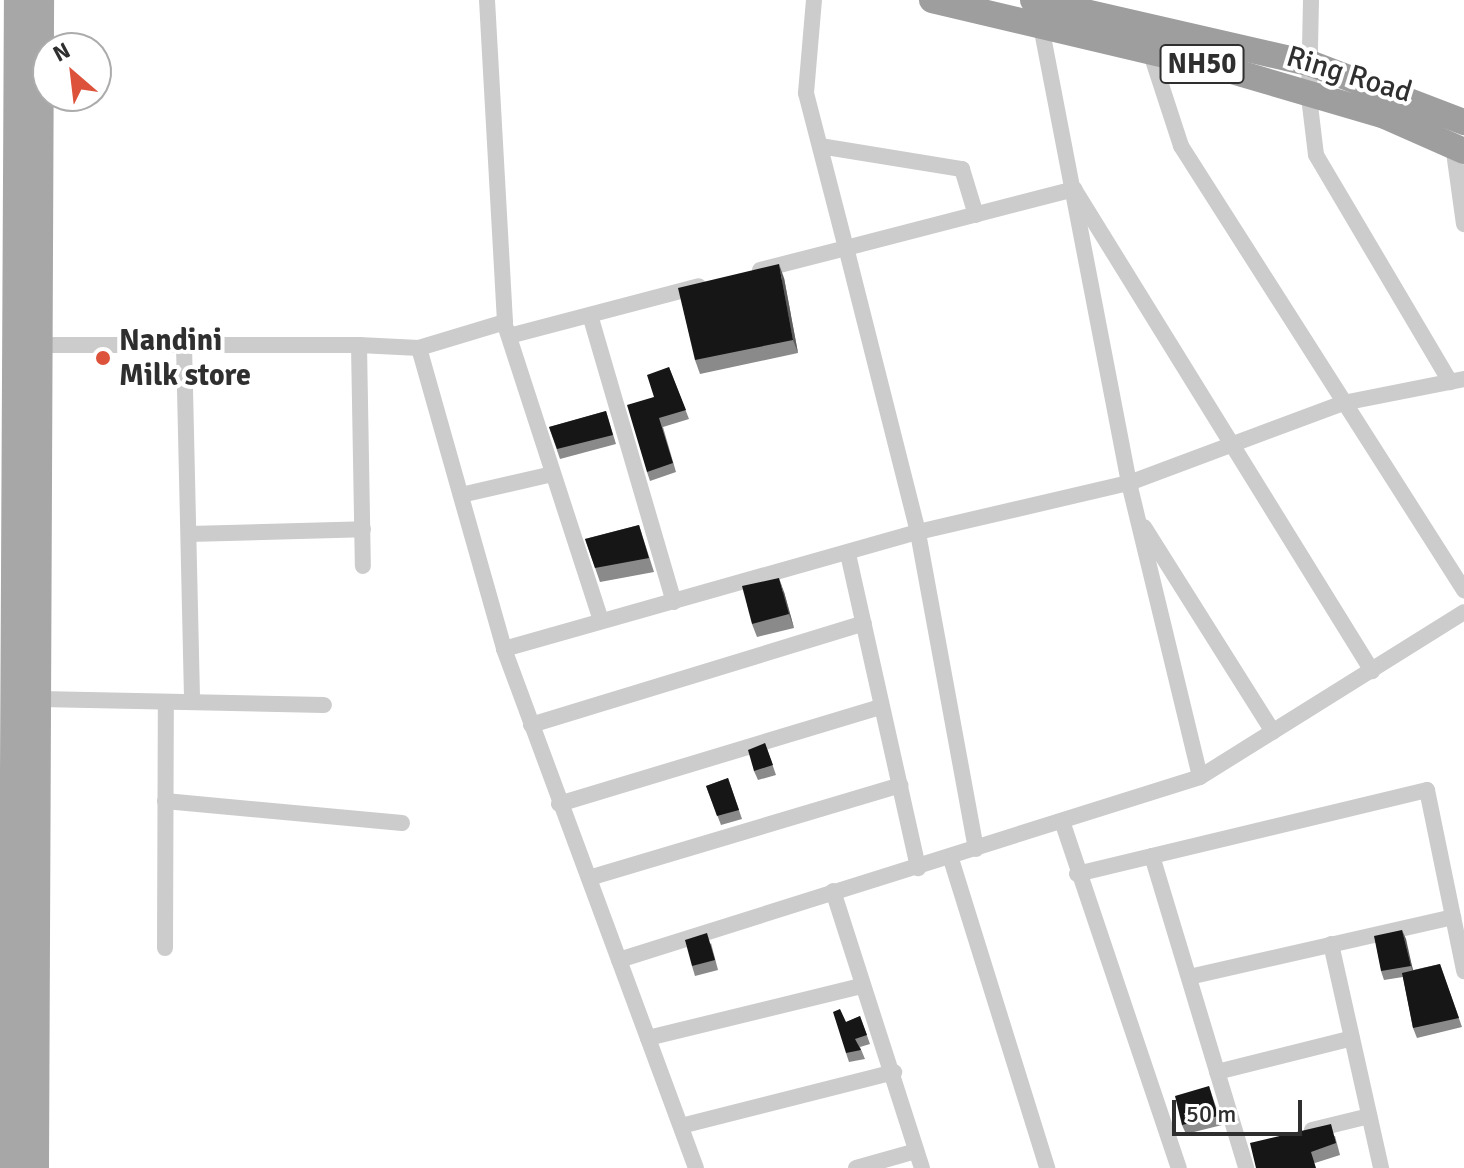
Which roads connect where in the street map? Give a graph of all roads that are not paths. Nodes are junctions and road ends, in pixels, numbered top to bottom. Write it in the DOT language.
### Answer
graph roads {
  1 [pos="17,0"];
  2 [pos="41,0"];
  3 [pos="487,0"];
  4 [pos="814,0"];
  5 [pos="932,0"];
  6 [pos="1033,0"];
  7 [pos="1311,0"];
  8 [pos="1041,26"];
  9 [pos="1150,51"];
  10 [pos="1312,64"];
  11 [pos="1309,97"];
  12 [pos="1460,139"];
  13 [pos="820,146"];
  14 [pos="1074,189"];
  15 [pos="976,215"];
  16 [pos="1464,224"];
  17 [pos="846,248"];
  18 [pos="740,276"];
  19 [pos="710,284"];
  20 [pos="590,315"];
  21 [pos="507,329"];
  22 [pos="41,345"];
  23 [pos="184,345"];
  24 [pos="359,345"];
  25 [pos="419,348"];
  26 [pos="1457,381"];
  27 [pos="1343,403"];
  28 [pos="1229,446"];
  29 [pos="553,474"];
  30 [pos="1129,483"];
  31 [pos="461,495"];
  32 [pos="1137,516"];
  33 [pos="363,529"];
  34 [pos="918,532"];
  35 [pos="189,534"];
  36 [pos="848,554"];
  37 [pos="363,566"];
  38 [pos="1464,590"];
  39 [pos="674,602"];
  40 [pos="1464,612"];
  41 [pos="601,621"];
  42 [pos="864,623"];
  43 [pos="504,649"];
  44 [pos="1372,671"];
  45 [pos="40,699"];
  46 [pos="166,702"];
  47 [pos="192,702"];
  48 [pos="324,705"];
  49 [pos="881,707"];
  50 [pos="531,725"];
  51 [pos="1273,732"];
  52 [pos="1200,777"];
  53 [pos="900,785"];
  54 [pos="165,801"];
  55 [pos="559,804"];
  56 [pos="1062,821"];
  57 [pos="402,823"];
  58 [pos="976,849"];
  59 [pos="1152,856"];
  60 [pos="951,859"];
  61 [pos="918,868"];
  62 [pos="1077,874"];
  63 [pos="589,878"];
  64 [pos="833,891"];
  65 [pos="1453,917"];
  66 [pos="6,924"];
  67 [pos="1331,944"];
  68 [pos="165,948"];
  69 [pos="619,960"];
  70 [pos="1464,971"];
  71 [pos="1189,977"];
  72 [pos="862,986"];
  73 [pos="648,1038"];
  74 [pos="1352,1038"];
  75 [pos="6,1042"];
  76 [pos="894,1072"];
  77 [pos="1217,1072"];
  78 [pos="1369,1116"];
  79 [pos="681,1126"];
  80 [pos="1297,1133"];
  81 [pos="916,1151"];
  82 [pos="11,1168"];
  83 [pos="36,1168"];
  84 [pos="696,1168"];
  85 [pos="856,1168"];
  86 [pos="922,1168"];
  87 [pos="1047,1168"];
  88 [pos="1179,1168"];
  89 [pos="1246,1168"];
  90 [pos="1381,1168"];
  1 -- 66 [label="main road"];
  2 -- 22 [label="main road"];
  3 -- 21 [label="street"];
  4 -- 13 [label="street"];
  5 -- 8 [label="highway, Ring Road / NH50"];
  6 -- 10 [label="highway, Ring Road / NH50"];
  7 -- 10 [label="street"];
  8 -- 9 [label="highway, Ring Road / NH50"];
  8 -- 14 [label="street"];
  9 -- 11 [label="highway, Ring Road / NH50"];
  9 -- 27 [label="street"];
  10 -- 11 [label="street"];
  10 -- 12 [label="highway, Ring Road / NH50"];
  11 -- 12 [label="highway, Ring Road / NH50"];
  11 -- 26 [label="street"];
  12 -- 16 [label="street"];
  13 -- 15 [label="street"];
  13 -- 17 [label="street"];
  14 -- 15 [label="street"];
  14 -- 28 [label="street"];
  14 -- 30 [label="street"];
  15 -- 17 [label="street"];
  17 -- 18 [label="street"];
  17 -- 34 [label="street"];
  19 -- 20 [label="street"];
  20 -- 21 [label="street"];
  20 -- 39 [label="street"];
  21 -- 25 [label="street"];
  21 -- 29 [label="street"];
  22 -- 23 [label="street"];
  22 -- 45 [label="main road"];
  23 -- 24 [label="street"];
  23 -- 35 [label="street"];
  24 -- 25 [label="street"];
  24 -- 33 [label="street"];
  25 -- 31 [label="street"];
  26 -- 27 [label="street"];
  27 -- 28 [label="street"];
  27 -- 38 [label="street"];
  28 -- 30 [label="street"];
  28 -- 44 [label="street"];
  29 -- 31 [label="street"];
  29 -- 41 [label="street"];
  30 -- 32 [label="street"];
  30 -- 34 [label="street"];
  31 -- 43 [label="street"];
  32 -- 51 [label="street"];
  32 -- 52 [label="street"];
  33 -- 35 [label="street"];
  33 -- 37 [label="street"];
  34 -- 36 [label="street"];
  34 -- 58 [label="street"];
  35 -- 47 [label="street"];
  36 -- 39 [label="street"];
  36 -- 42 [label="street"];
  39 -- 41 [label="street"];
  40 -- 44 [label="street"];
  41 -- 43 [label="street"];
  42 -- 49 [label="street"];
  42 -- 50 [label="street"];
  43 -- 50 [label="street"];
  44 -- 51 [label="street"];
  45 -- 46 [label="street"];
  45 -- 83 [label="main road"];
  46 -- 47 [label="street"];
  46 -- 54 [label="street"];
  47 -- 48 [label="street"];
  49 -- 53 [label="street"];
  49 -- 55 [label="street"];
  50 -- 55 [label="street"];
  51 -- 52 [label="street"];
  52 -- 56 [label="street"];
  53 -- 61 [label="street"];
  53 -- 63 [label="street"];
  54 -- 57 [label="street"];
  54 -- 68 [label="street"];
  55 -- 63 [label="street"];
  56 -- 58 [label="street"];
  56 -- 62 [label="street"];
  58 -- 60 [label="street"];
  59 -- 62 [label="street"];
  59 -- 65 [label="street"];
  59 -- 71 [label="street"];
  60 -- 61 [label="street"];
  60 -- 87 [label="street"];
  61 -- 64 [label="street"];
  62 -- 88 [label="street"];
  63 -- 69 [label="street"];
  64 -- 69 [label="street"];
  64 -- 72 [label="street"];
  65 -- 67 [label="street"];
  65 -- 70 [label="street"];
  66 -- 75 [label="main road"];
  67 -- 71 [label="street"];
  67 -- 74 [label="street"];
  69 -- 73 [label="street"];
  71 -- 77 [label="street"];
  72 -- 73 [label="street"];
  72 -- 76 [label="street"];
  73 -- 79 [label="street"];
  74 -- 77 [label="street"];
  74 -- 78 [label="street"];
  75 -- 82 [label="main road"];
  76 -- 79 [label="street"];
  76 -- 81 [label="street"];
  77 -- 89 [label="street"];
  78 -- 80 [label="street"];
  78 -- 90 [label="street"];
  79 -- 84 [label="street"];
  81 -- 85 [label="street"];
  81 -- 86 [label="street"];
}
